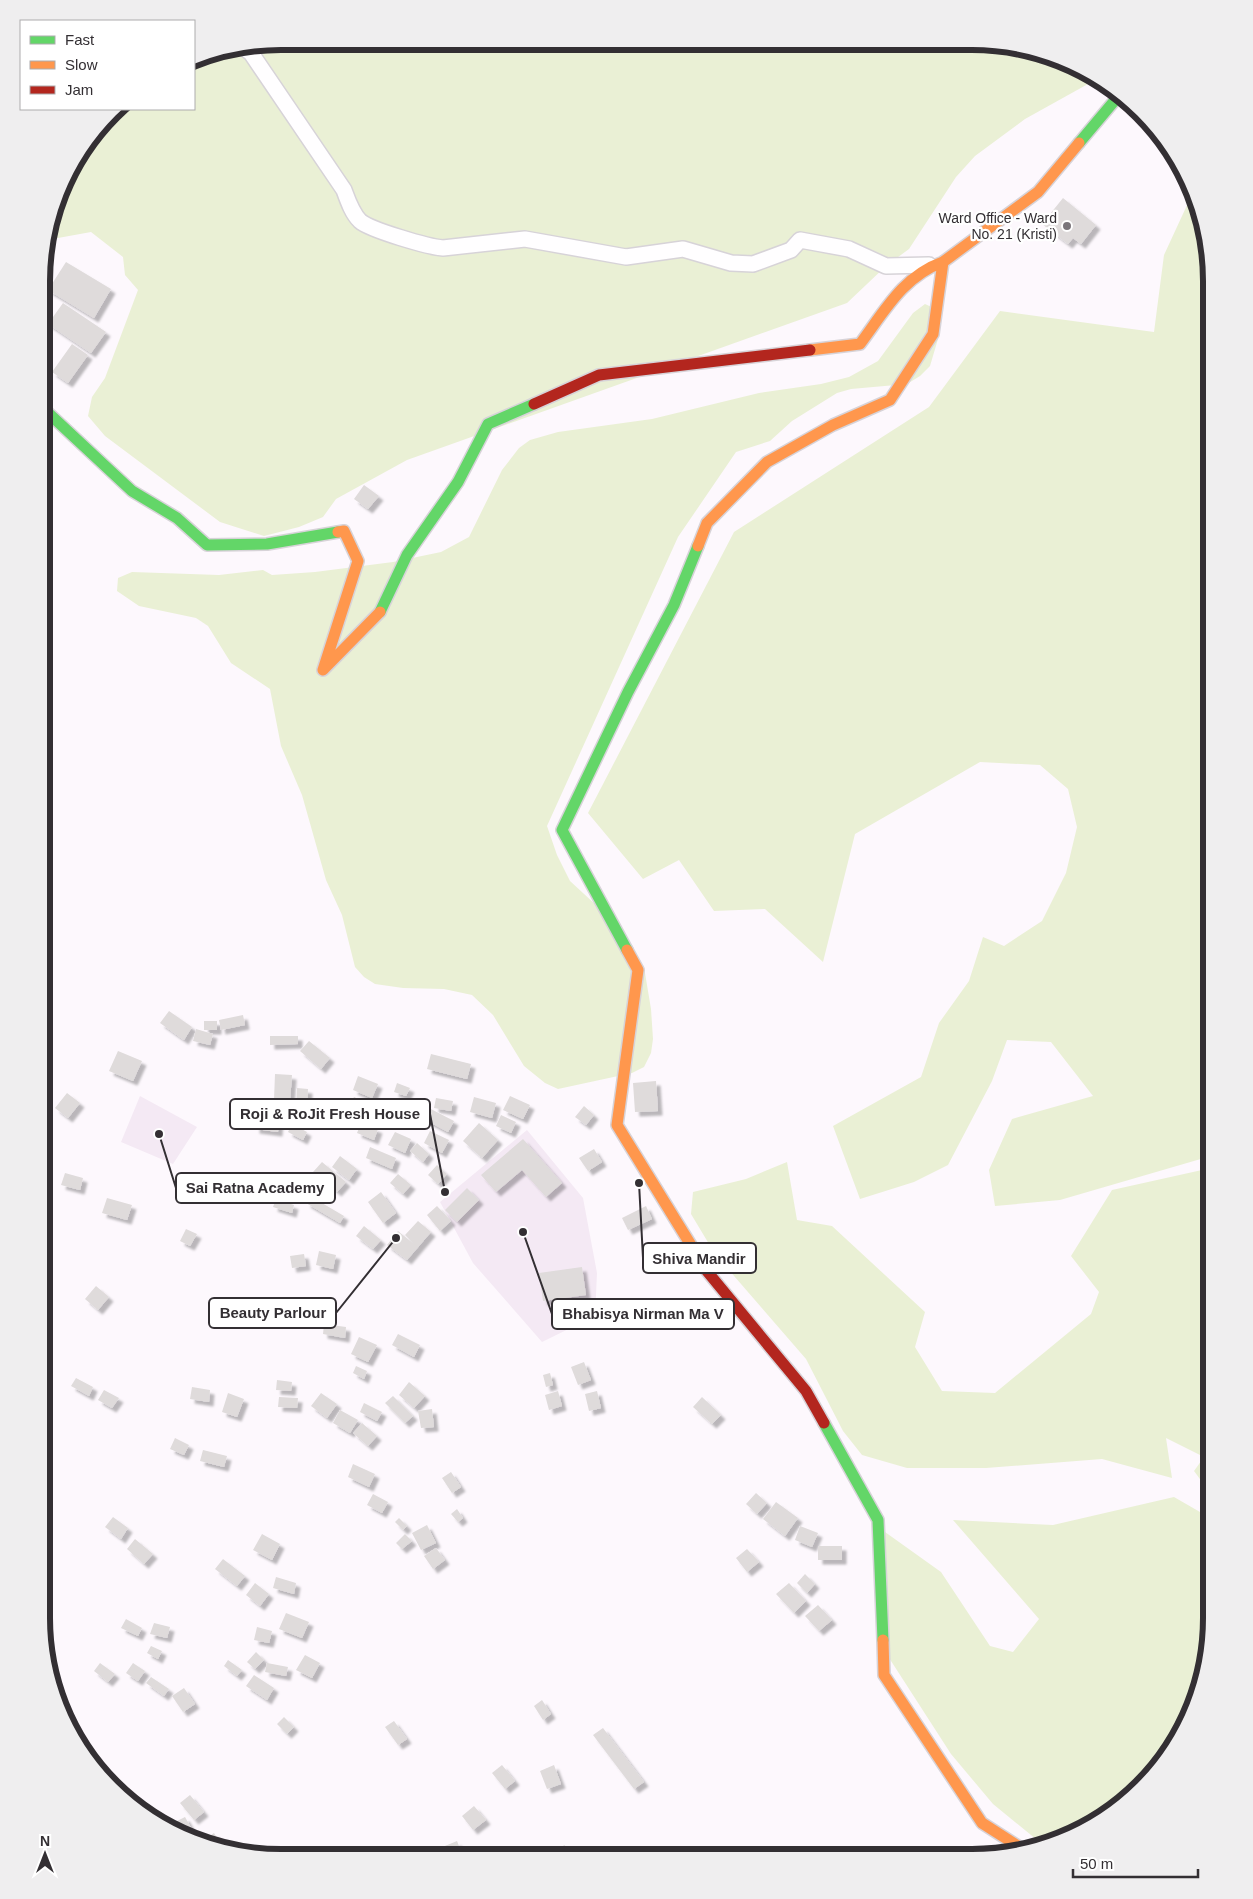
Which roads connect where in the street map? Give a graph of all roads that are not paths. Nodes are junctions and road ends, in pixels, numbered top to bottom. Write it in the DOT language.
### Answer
graph roads {
  1 [pos="250,52"];
  2 [pos="1115,100"];
  3 [pos="936,264"];
  4 [pos="50,415"];
  5 [pos="1016,1845"];
  1 -- 3 [label="street"];
  2 -- 3 [label="street"];
  3 -- 4 [label="street"];
  3 -- 5 [label="street"];
}
